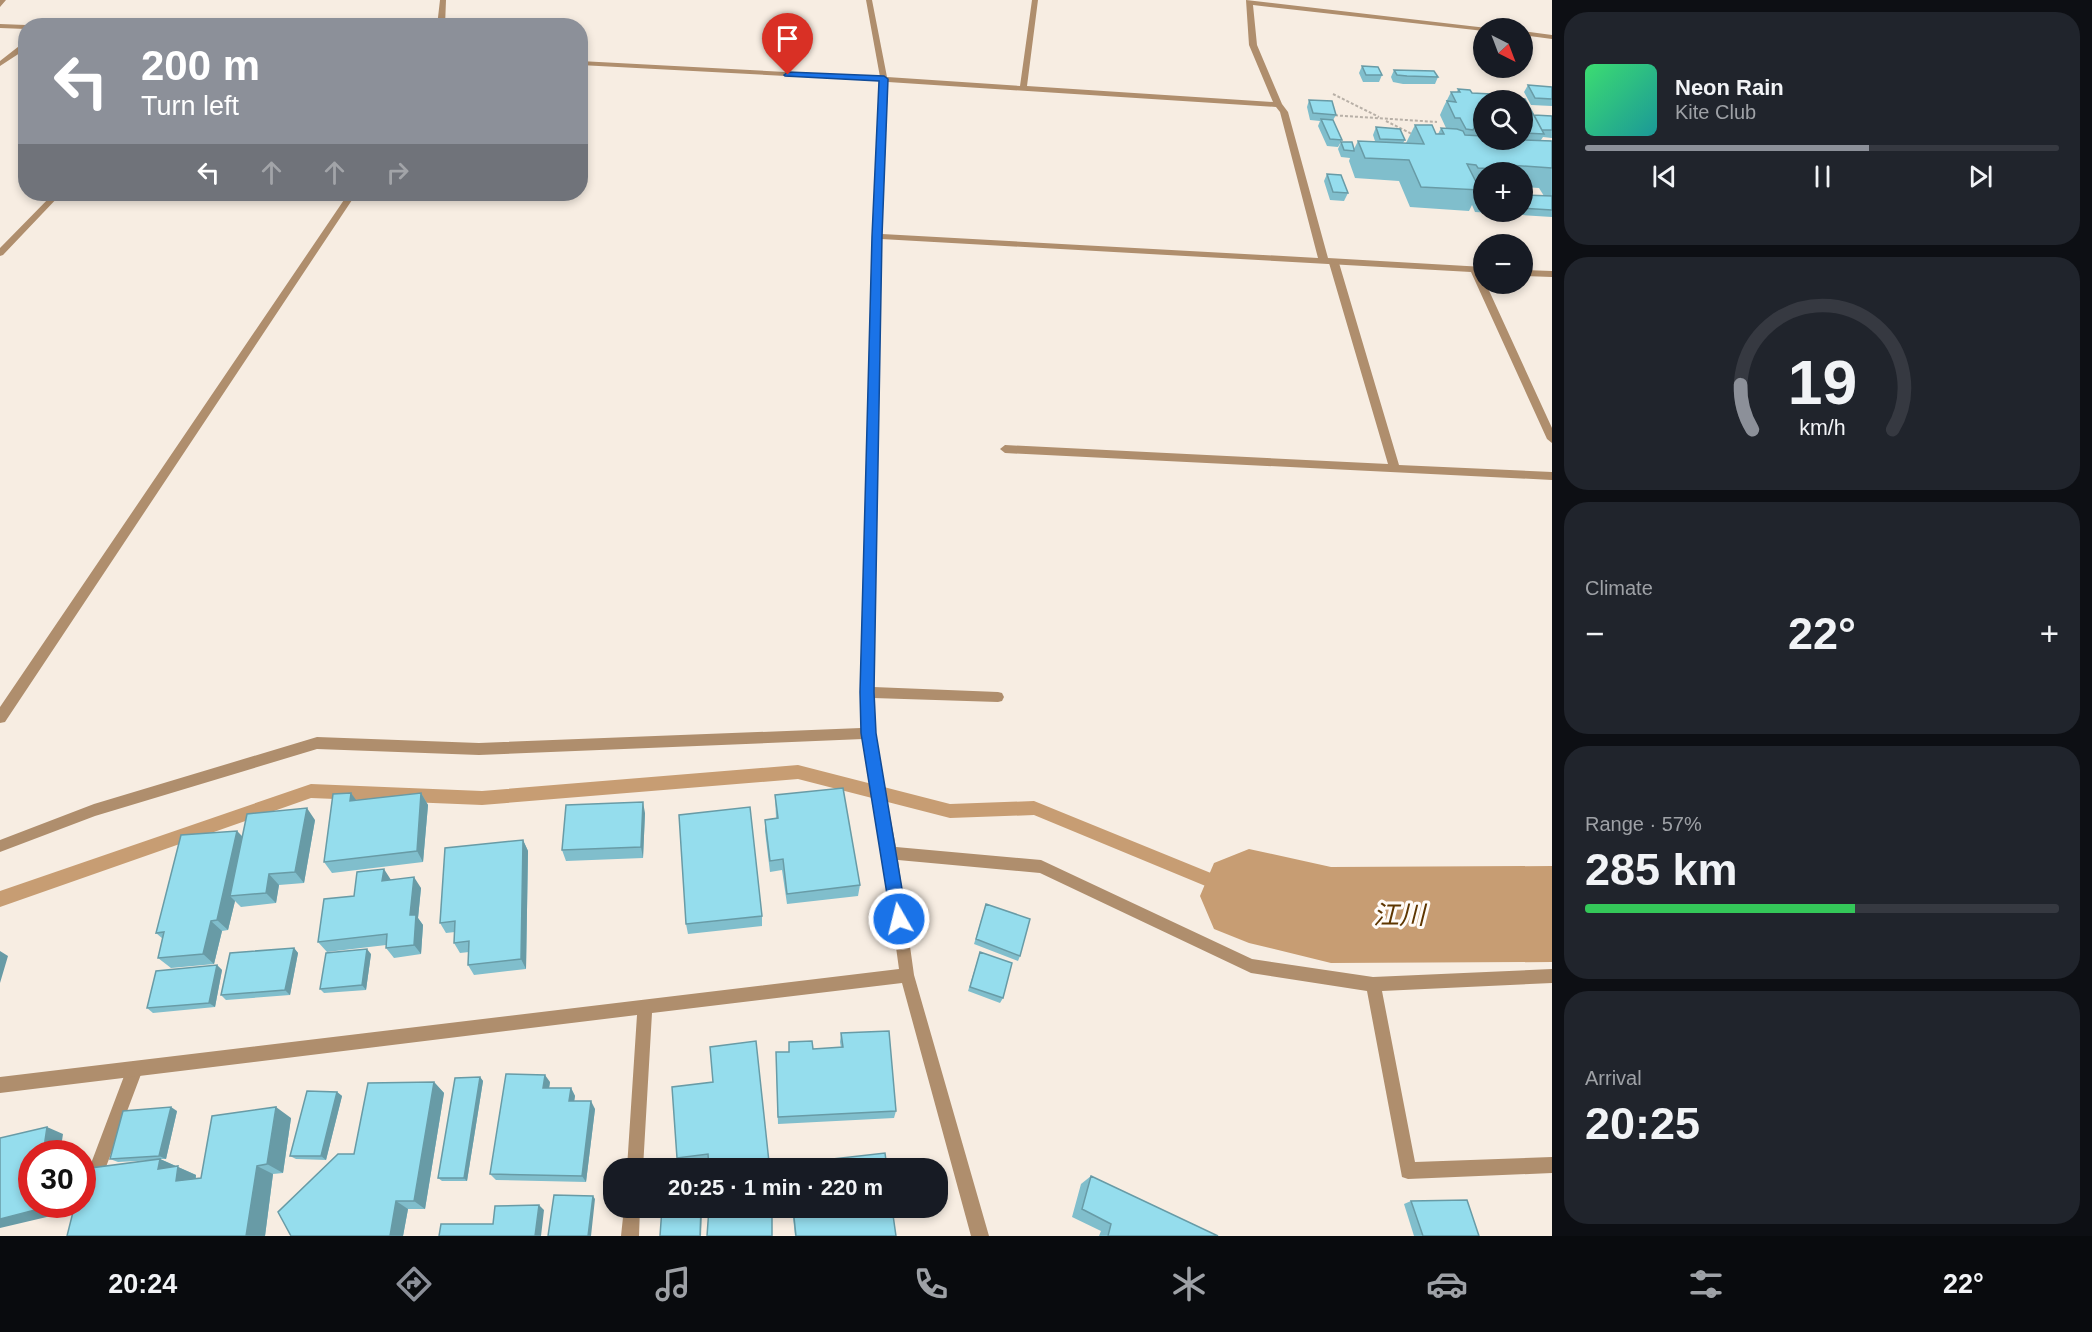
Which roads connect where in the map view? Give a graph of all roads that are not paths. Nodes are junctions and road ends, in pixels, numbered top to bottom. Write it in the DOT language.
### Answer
graph roads {
  1 [pos="3,0"];
  2 [pos="444,0"];
  3 [pos="869,0"];
  4 [pos="1035,0"];
  5 [pos="1249,1"];
  6 [pos="0,5"];
  7 [pos="442,18"];
  8 [pos="0,26"];
  9 [pos="18,27"];
  10 [pos="1473,28"];
  11 [pos="1533,34"];
  12 [pos="1552,37"];
  13 [pos="18,51"];
  14 [pos="588,63"];
  15 [pos="0,64"];
  16 [pos="884,79"];
  17 [pos="1023,88"];
  18 [pos="1278,105"];
  19 [pos="50,201"];
  20 [pos="347,201"];
  21 [pos="877,236"];
  22 [pos="0,253"];
  23 [pos="1329,262"];
  24 [pos="1473,270"];
  25 [pos="1533,273"];
  26 [pos="1552,274"];
  27 [pos="1489,294"];
  28 [pos="1552,439"];
  29 [pos="1005,449"];
  30 [pos="1395,468"];
  31 [pos="1552,476"];
  32 [pos="867,692"];
  33 [pos="998,697"];
  34 [pos="0,718"];
  35 [pos="868,733"];
  36 [pos="0,846"];
  37 [pos="890,853"];
  38 [pos="907,975"];
  39 [pos="1552,976"];
  40 [pos="1373,984"];
  41 [pos="645,1006"];
  42 [pos="135,1069"];
  43 [pos="0,1085"];
  44 [pos="636,1158"];
  45 [pos="1552,1165"];
  46 [pos="96,1171"];
  47 [pos="631,1218"];
  48 [pos="630,1236"];
  49 [pos="980,1236"];
  1 -- 6 [label="street"];
  2 -- 7 [label="street"];
  3 -- 16 [label="street"];
  4 -- 17 [label="street"];
  5 -- 10 [label="street"];
  5 -- 18 [label="street"];
  8 -- 9 [label="street"];
  11 -- 12 [label="street"];
  13 -- 15 [label="street"];
  14 -- 16 [label="street"];
  16 -- 17 [label="street"];
  16 -- 21 [label="street"];
  17 -- 18 [label="street"];
  18 -- 23 [label="street"];
  19 -- 22 [label="street"];
  20 -- 34 [label="street"];
  21 -- 23 [label="street"];
  21 -- 32 [label="street"];
  23 -- 24 [label="street"];
  23 -- 30 [label="street"];
  25 -- 26 [label="street"];
  27 -- 28 [label="street"];
  29 -- 30 [label="street"];
  30 -- 31 [label="street"];
  32 -- 33 [label="street"];
  32 -- 35 [label="street"];
  35 -- 36 [label="street"];
  35 -- 37 [label="street"];
  37 -- 38 [label="street"];
  37 -- 40 [label="street"];
  38 -- 41 [label="street"];
  38 -- 49 [label="street"];
  39 -- 40 [label="street"];
  40 -- 45 [label="street"];
  41 -- 42 [label="street"];
  41 -- 44 [label="street"];
  42 -- 43 [label="street"];
  42 -- 46 [label="street"];
  47 -- 48 [label="street"];
}
